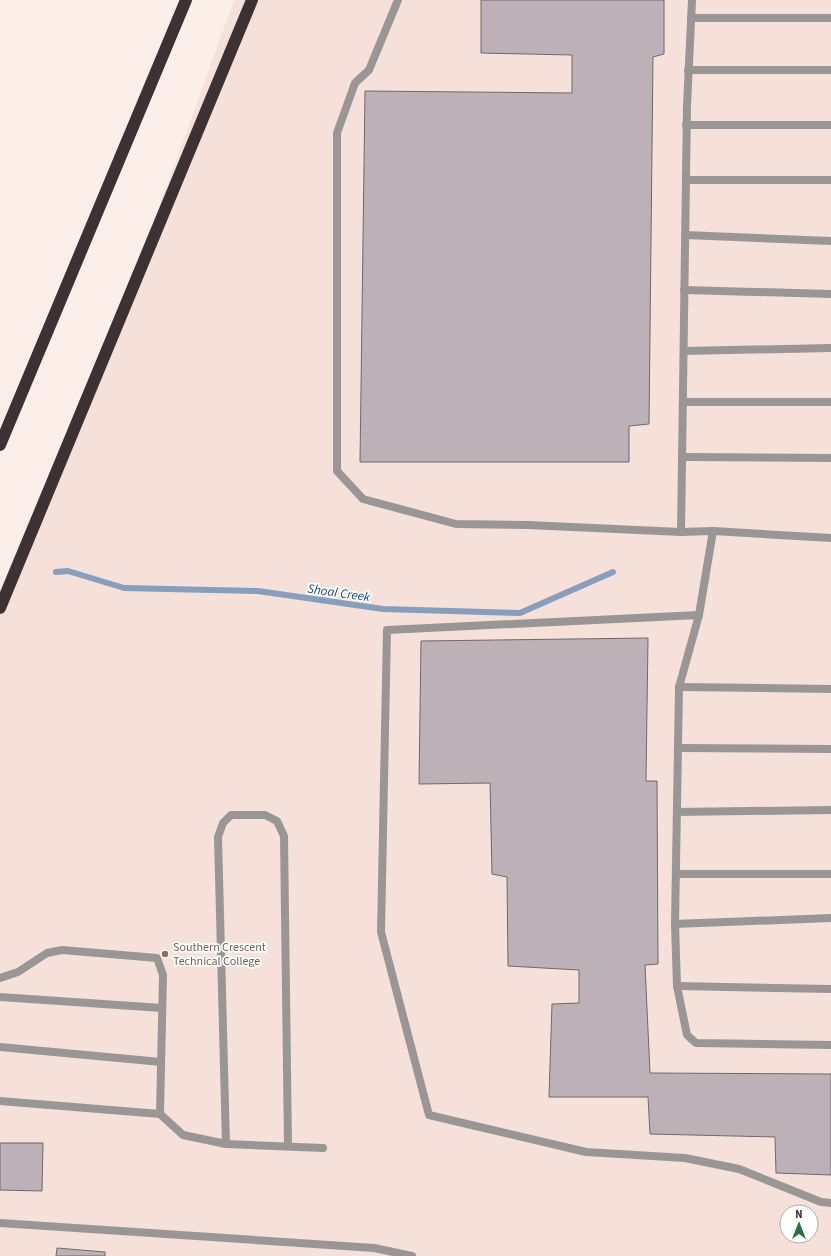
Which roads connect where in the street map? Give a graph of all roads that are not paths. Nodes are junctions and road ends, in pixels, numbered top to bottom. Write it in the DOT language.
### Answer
graph roads {
  1 [pos="186,0"];
  2 [pos="252,0"];
  3 [pos="398,0"];
  4 [pos="692,0"];
  5 [pos="691,18"];
  6 [pos="831,18"];
  7 [pos="688,70"];
  8 [pos="831,70"];
  9 [pos="686,125"];
  10 [pos="831,125"];
  11 [pos="686,180"];
  12 [pos="831,180"];
  13 [pos="685,235"];
  14 [pos="831,241"];
  15 [pos="684,290"];
  16 [pos="831,294"];
  17 [pos="831,348"];
  18 [pos="684,351"];
  19 [pos="683,402"];
  20 [pos="831,402"];
  21 [pos="0,445"];
  22 [pos="682,457"];
  23 [pos="831,458"];
  24 [pos="713,531"];
  25 [pos="681,532"];
  26 [pos="831,538"];
  27 [pos="0,608"];
  28 [pos="699,615"];
  29 [pos="679,687"];
  30 [pos="831,689"];
  31 [pos="678,748"];
  32 [pos="831,749"];
  33 [pos="831,810"];
  34 [pos="677,812"];
  35 [pos="677,874"];
  36 [pos="831,874"];
  37 [pos="831,918"];
  38 [pos="675,924"];
  39 [pos="0,978"];
  40 [pos="677,986"];
  41 [pos="831,989"];
  42 [pos="0,997"];
  43 [pos="162,1008"];
  44 [pos="831,1045"];
  45 [pos="0,1047"];
  46 [pos="161,1062"];
  47 [pos="0,1101"];
  48 [pos="160,1114"];
  49 [pos="226,1144"];
  50 [pos="288,1146"];
  51 [pos="323,1148"];
  52 [pos="831,1203"];
  53 [pos="0,1223"];
  54 [pos="412,1256"];
  1 -- 21 [label="highway"];
  2 -- 27 [label="highway"];
  3 -- 25 [label="lane"];
  4 -- 5 [label="lane"];
  5 -- 6 [label="lane"];
  5 -- 7 [label="lane"];
  7 -- 8 [label="lane"];
  7 -- 9 [label="lane"];
  9 -- 10 [label="lane"];
  9 -- 11 [label="lane"];
  11 -- 12 [label="lane"];
  11 -- 13 [label="lane"];
  13 -- 14 [label="lane"];
  13 -- 15 [label="lane"];
  15 -- 16 [label="lane"];
  15 -- 18 [label="lane"];
  17 -- 18 [label="lane"];
  18 -- 19 [label="lane"];
  19 -- 20 [label="lane"];
  19 -- 22 [label="lane"];
  22 -- 23 [label="lane"];
  22 -- 25 [label="lane"];
  24 -- 25 [label="lane"];
  24 -- 26 [label="lane"];
  24 -- 28 [label="lane"];
  28 -- 29 [label="lane"];
  28 -- 52 [label="lane"];
  29 -- 30 [label="lane"];
  29 -- 31 [label="lane"];
  31 -- 32 [label="lane"];
  31 -- 34 [label="lane"];
  33 -- 34 [label="lane"];
  34 -- 35 [label="lane"];
  35 -- 36 [label="lane"];
  35 -- 38 [label="lane"];
  37 -- 38 [label="lane"];
  38 -- 40 [label="lane"];
  39 -- 43 [label="lane"];
  40 -- 41 [label="lane"];
  40 -- 44 [label="lane"];
  42 -- 43 [label="lane"];
  43 -- 46 [label="lane"];
  45 -- 46 [label="lane"];
  46 -- 48 [label="lane"];
  47 -- 48 [label="lane"];
  48 -- 49 [label="lane"];
  49 -- 50 [label="lane"];
  49 -- 50 [label="lane"];
  50 -- 51 [label="lane"];
  53 -- 54 [label="lane"];
}
